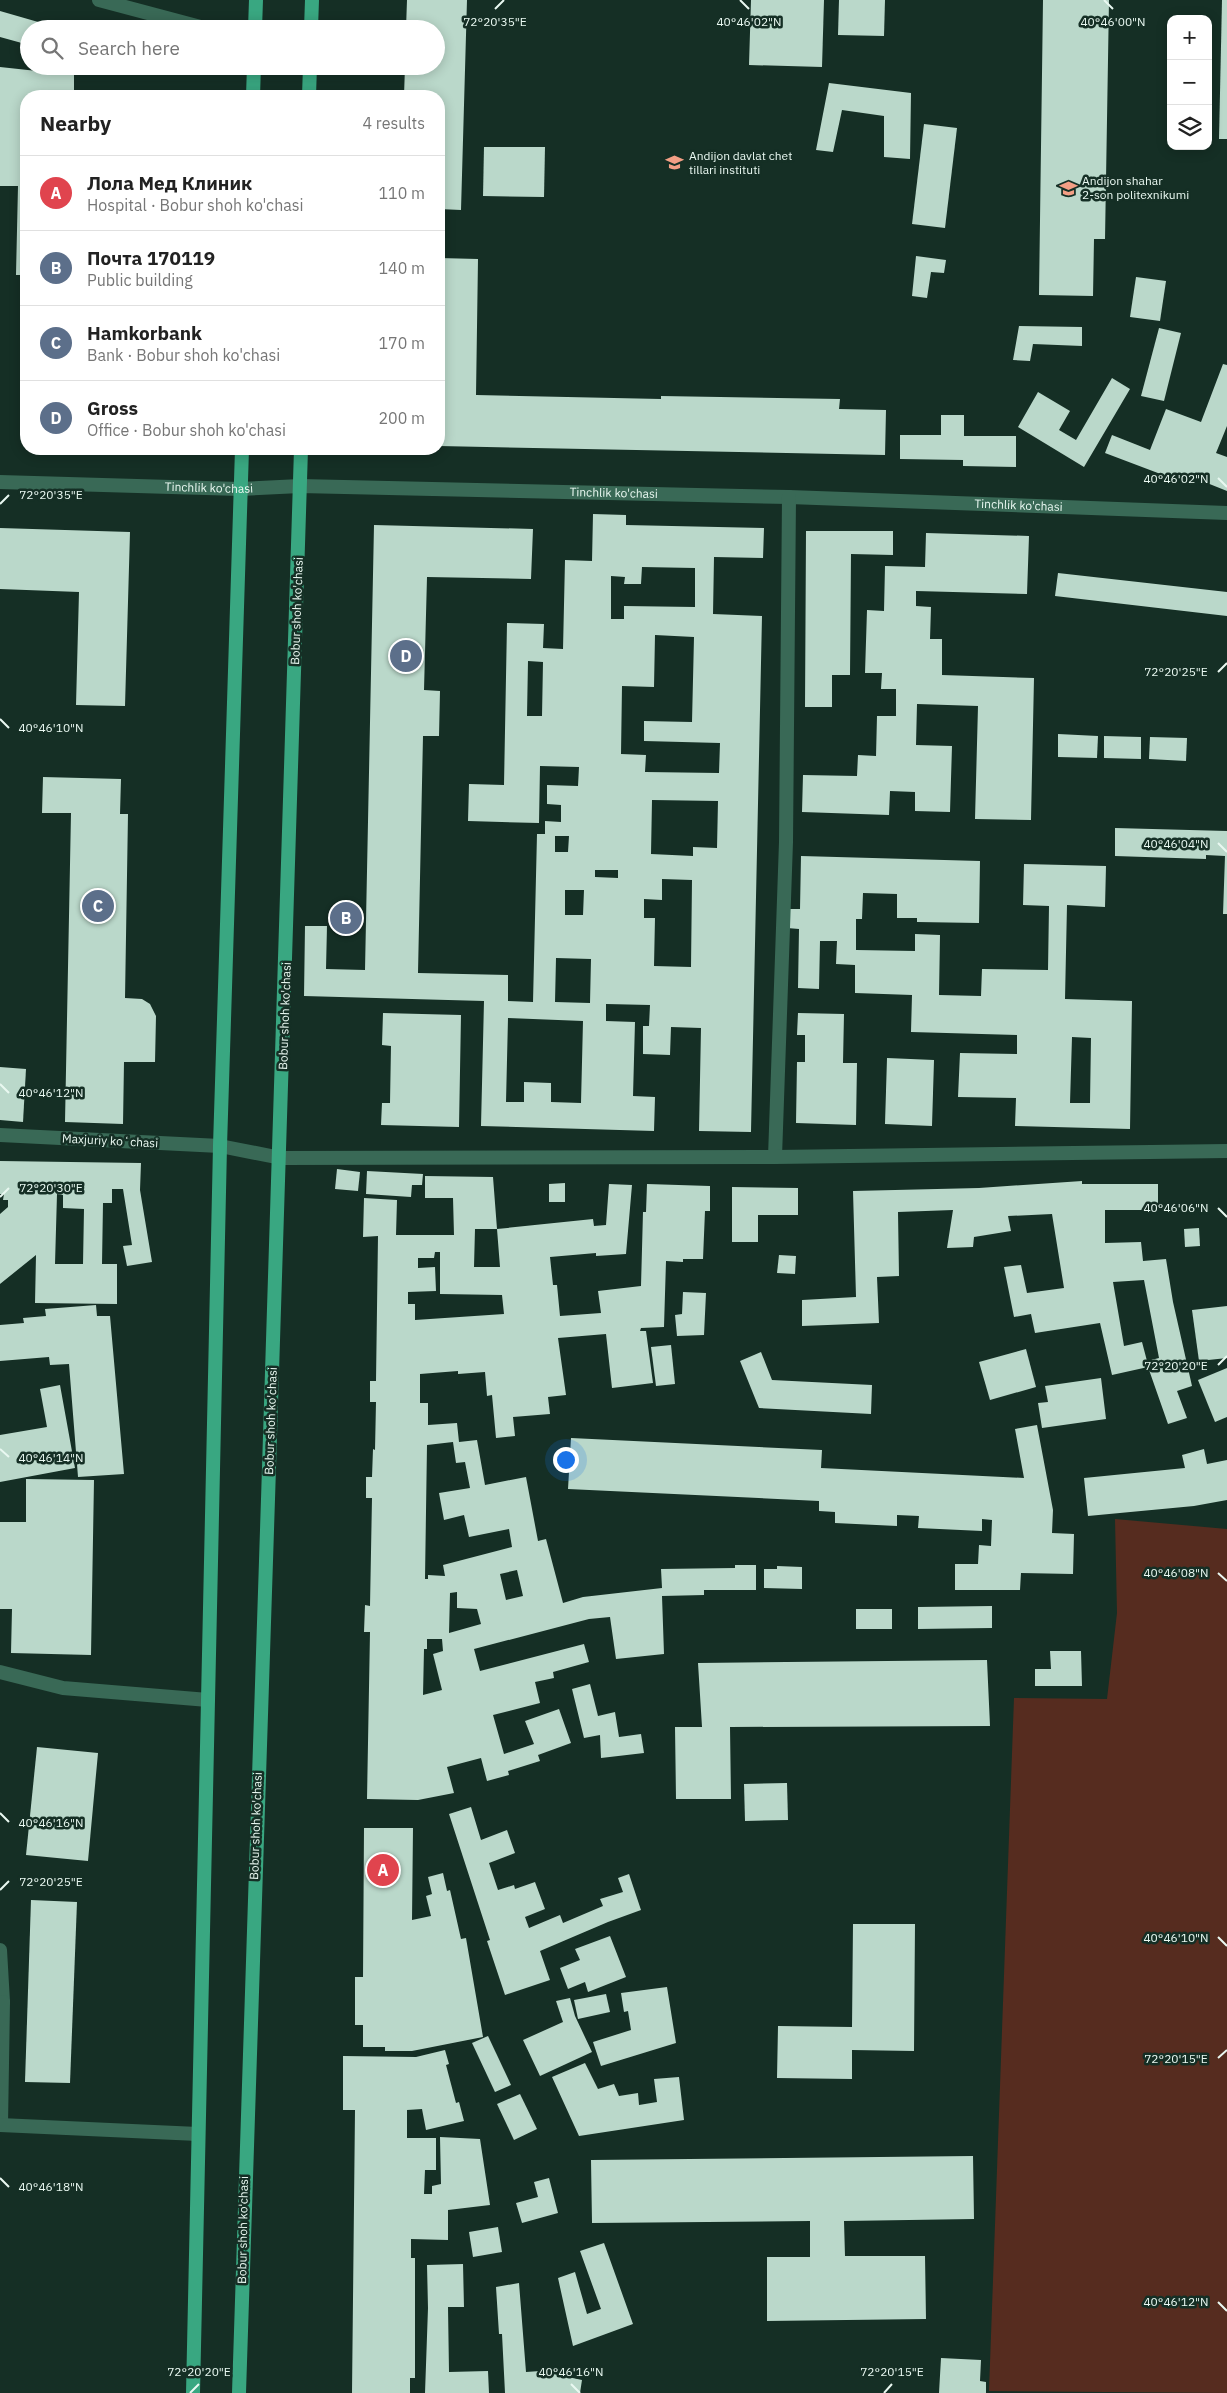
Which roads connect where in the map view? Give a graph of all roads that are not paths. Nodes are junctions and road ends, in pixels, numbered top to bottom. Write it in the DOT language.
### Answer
graph roads {
  1 [pos="98,0"];
  2 [pos="256,0"];
  3 [pos="312,0"];
  4 [pos="174,20"];
  5 [pos="256,20"];
  6 [pos="311,20"];
  7 [pos="254,75"];
  8 [pos="310,75"];
  9 [pos="253,90"];
  10 [pos="309,90"];
  11 [pos="242,455"];
  12 [pos="301,455"];
  13 [pos="0,482"];
  14 [pos="300,486"];
  15 [pos="240,489"];
  16 [pos="789,497"];
  17 [pos="1227,513"];
  18 [pos="0,1135"];
  19 [pos="220,1146"];
  20 [pos="1227,1151"];
  21 [pos="775,1157"];
  22 [pos="280,1158"];
  23 [pos="0,1672"];
  24 [pos="208,1700"];
  25 [pos="0,1950"];
  26 [pos="2,2003"];
  27 [pos="0,2125"];
  28 [pos="198,2134"];
  29 [pos="193,2393"];
  30 [pos="239,2393"];
  1 -- 4 [label="street"];
  2 -- 5 [label="main road"];
  3 -- 6 [label="main road"];
  7 -- 9 [label="main road"];
  8 -- 10 [label="main road"];
  11 -- 15 [label="main road"];
  12 -- 14 [label="main road, Bobur shoh ko'chasi"];
  13 -- 15 [label="street, Tinchlik ko'chasi"];
  14 -- 15 [label="street, Tinchlik ko'chasi"];
  14 -- 16 [label="street, Tinchlik ko'chasi"];
  14 -- 22 [label="main road, Bobur shoh ko'chasi"];
  15 -- 19 [label="main road"];
  16 -- 17 [label="street, Tinchlik ko'chasi"];
  16 -- 21 [label="street"];
  18 -- 19 [label="street, Maxjuriy koʻchasi"];
  19 -- 22 [label="street, Maxjuriy koʻchasi"];
  19 -- 24 [label="main road"];
  20 -- 21 [label="street, Maxjuriy koʻchasi"];
  21 -- 22 [label="street, Maxjuriy koʻchasi"];
  22 -- 30 [label="main road, Bobur shoh ko'chasi"];
  23 -- 24 [label="street"];
  24 -- 28 [label="main road"];
  25 -- 26 [label="street"];
  26 -- 27 [label="street"];
  27 -- 28 [label="street"];
  28 -- 29 [label="main road"];
}
